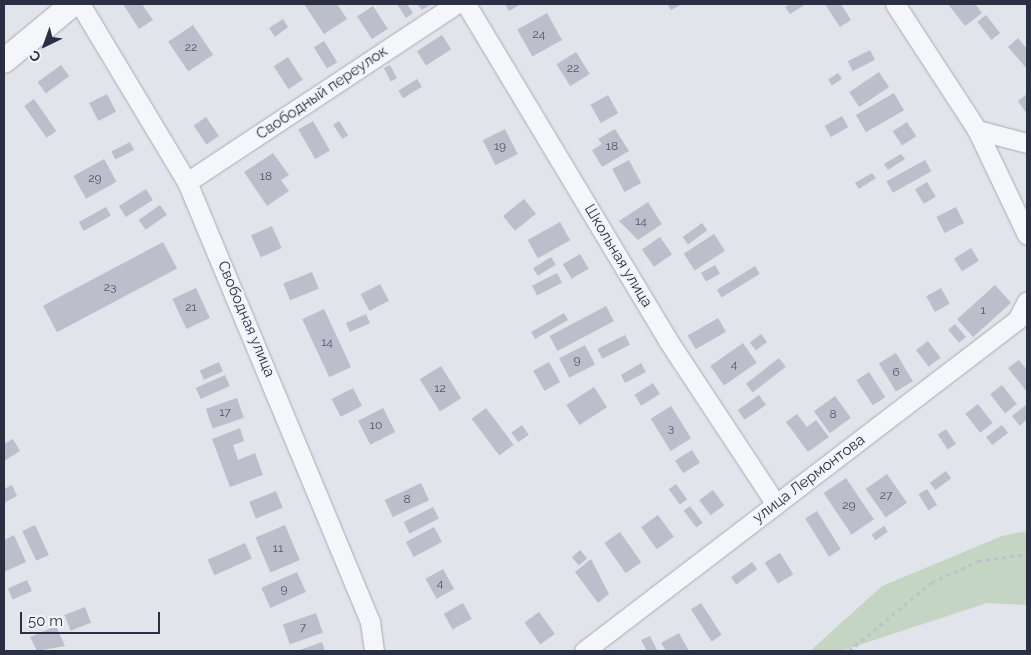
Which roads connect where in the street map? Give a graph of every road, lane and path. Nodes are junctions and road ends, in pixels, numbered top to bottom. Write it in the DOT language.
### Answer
graph roads {
  1 [pos="73,4"];
  2 [pos="80,4"];
  3 [pos="456,4"];
  4 [pos="466,4"];
  5 [pos="897,4"];
  6 [pos="4,61"];
  7 [pos="977,130"];
  8 [pos="1027,143"];
  9 [pos="187,182"];
  10 [pos="1027,235"];
  11 [pos="1027,301"];
  12 [pos="776,504"];
  13 [pos="1027,554"];
  14 [pos="374,651"];
  15 [pos="584,651"];
  16 [pos="849,651"];
  1 -- 6 [label="street"];
  2 -- 9 [label="street, Свободная улица"];
  3 -- 9 [label="street, Свободный переулок"];
  4 -- 12 [label="street, Школьная улица"];
  5 -- 7 [label="street"];
  7 -- 8 [label="street"];
  7 -- 10 [label="street"];
  9 -- 14 [label="street, Свободная улица"];
  11 -- 12 [label="street, улица Лермонтова"];
  12 -- 15 [label="street, улица Лермонтова"];
  13 -- 16 [label="path"];
}
